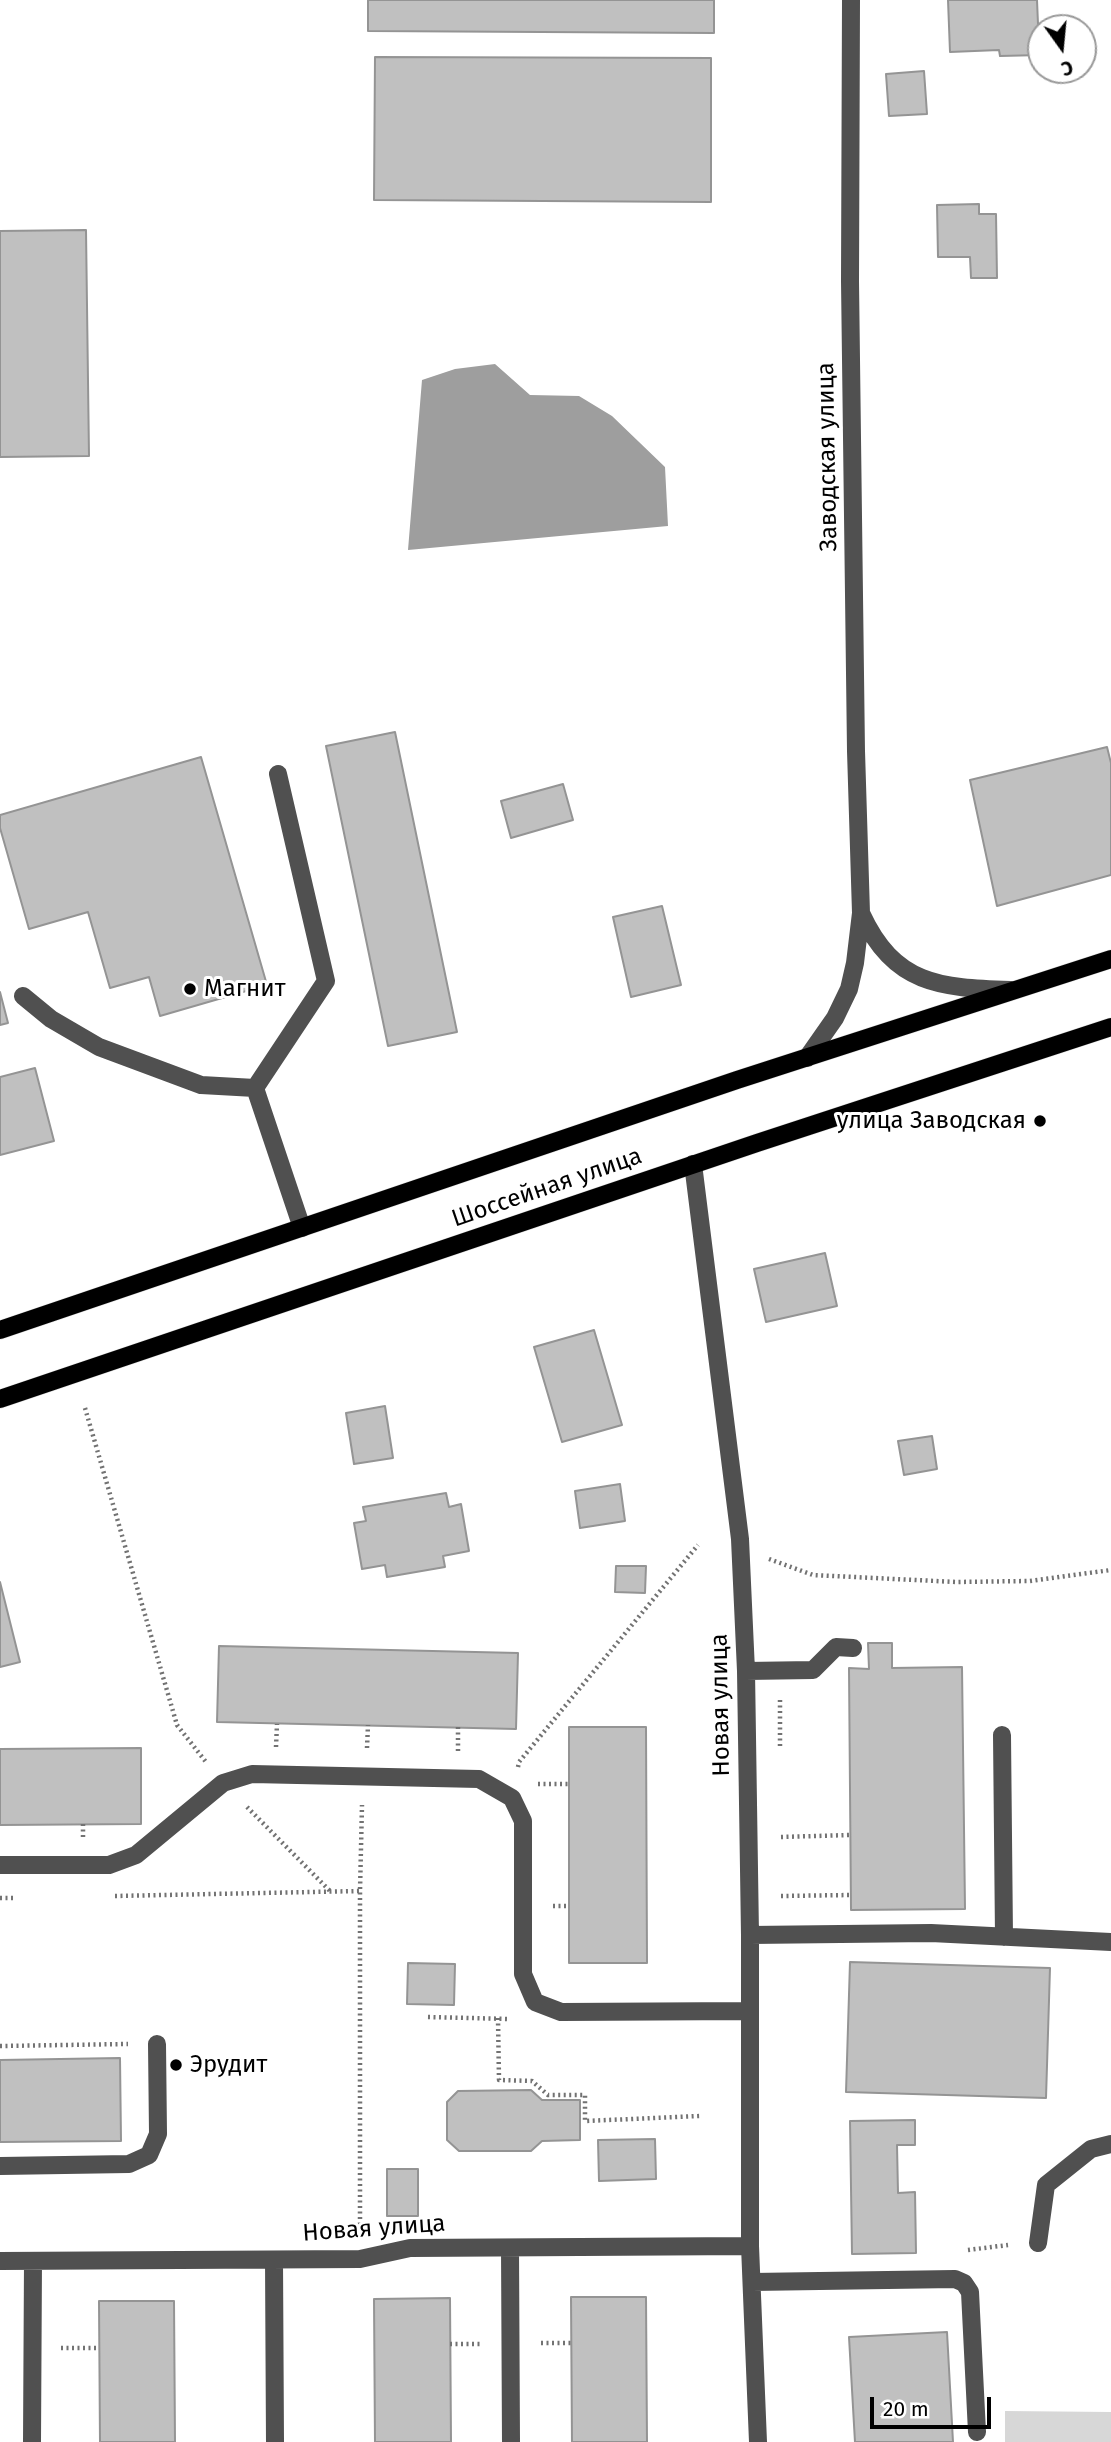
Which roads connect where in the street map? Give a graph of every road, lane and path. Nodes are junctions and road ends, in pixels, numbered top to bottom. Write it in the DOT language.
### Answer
graph roads {
  1 [pos="851,0"];
  2 [pos="278,774"];
  3 [pos="861,914"];
  4 [pos="1111,959"];
  5 [pos="1015,990"];
  6 [pos="23,996"];
  7 [pos="1111,1027"];
  8 [pos="807,1058"];
  9 [pos="255,1088"];
  10 [pos="693,1164"];
  11 [pos="302,1227"];
  12 [pos="0,1330"];
  13 [pos="0,1399"];
  14 [pos="85,1408"];
  15 [pos="740,1539"];
  16 [pos="698,1545"];
  17 [pos="1111,1570"];
  18 [pos="853,1647"];
  19 [pos="746,1671"];
  20 [pos="1002,1735"];
  21 [pos="517,1773"];
  22 [pos="362,1776"];
  23 [pos="223,1783"];
  24 [pos="850,1835"];
  25 [pos="781,1837"];
  26 [pos="0,1866"];
  27 [pos="330,1891"];
  28 [pos="359,1891"];
  29 [pos="851,1895"];
  30 [pos="110,1896"];
  31 [pos="781,1896"];
  32 [pos="0,1898"];
  33 [pos="27,1898"];
  34 [pos="750,1935"];
  35 [pos="1004,1937"];
  36 [pos="1111,1942"];
  37 [pos="535,2002"];
  38 [pos="750,2011"];
  39 [pos="428,2017"];
  40 [pos="498,2018"];
  41 [pos="157,2044"];
  42 [pos="0,2046"];
  43 [pos="701,2116"];
  44 [pos="1111,2144"];
  45 [pos="0,2166"];
  46 [pos="1038,2243"];
  47 [pos="750,2246"];
  48 [pos="510,2248"];
  49 [pos="360,2259"];
  50 [pos="274,2260"];
  51 [pos="0,2261"];
  52 [pos="33,2261"];
  53 [pos="752,2282"];
  54 [pos="977,2432"];
  55 [pos="32,2442"];
  56 [pos="275,2442"];
  57 [pos="511,2442"];
  58 [pos="758,2442"];
  1 -- 3 [label="street, Заводская улица"];
  2 -- 9 [label="street"];
  3 -- 5 [label="street, Заводская улица"];
  3 -- 8 [label="street, Заводская улица"];
  4 -- 5 [label="main road, Шоссейная улица"];
  5 -- 8 [label="main road, Шоссейная улица"];
  6 -- 9 [label="street"];
  7 -- 10 [label="main road, Шоссейная улица"];
  8 -- 11 [label="main road, Шоссейная улица"];
  9 -- 11 [label="street"];
  10 -- 13 [label="main road, Шоссейная улица"];
  10 -- 15 [label="street, Новая улица"];
  11 -- 12 [label="main road, Шоссейная улица"];
  14 -- 23 [label="path"];
  15 -- 17 [label="path"];
  15 -- 19 [label="street, Новая улица"];
  16 -- 21 [label="path"];
  18 -- 19 [label="street"];
  19 -- 34 [label="street, Новая улица"];
  20 -- 35 [label="street"];
  22 -- 23 [label="street"];
  22 -- 28 [label="path"];
  22 -- 37 [label="street"];
  23 -- 26 [label="street"];
  23 -- 27 [label="path"];
  24 -- 25 [label="path"];
  27 -- 28 [label="path"];
  27 -- 30 [label="path"];
  28 -- 49 [label="path"];
  29 -- 31 [label="path"];
  32 -- 33 [label="path"];
  34 -- 35 [label="street"];
  34 -- 38 [label="street, Новая улица"];
  35 -- 36 [label="street"];
  37 -- 38 [label="street"];
  37 -- 40 [label="path"];
  38 -- 47 [label="street, Новая улица"];
  39 -- 40 [label="path"];
  40 -- 43 [label="path"];
  41 -- 42 [label="path"];
  41 -- 45 [label="street"];
  44 -- 46 [label="street"];
  47 -- 48 [label="street, Новая улица"];
  47 -- 53 [label="street, Новая улица"];
  48 -- 49 [label="street, Новая улица"];
  48 -- 57 [label="street"];
  49 -- 50 [label="street, Новая улица"];
  50 -- 52 [label="street, Новая улица"];
  50 -- 56 [label="street"];
  51 -- 52 [label="street, Новая улица"];
  52 -- 55 [label="street"];
  53 -- 54 [label="street"];
  53 -- 58 [label="street, Новая улица"];
}
